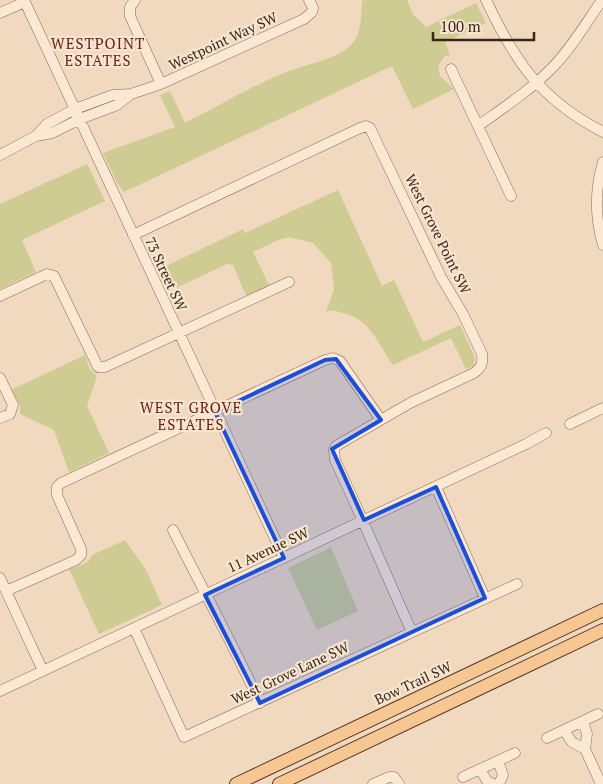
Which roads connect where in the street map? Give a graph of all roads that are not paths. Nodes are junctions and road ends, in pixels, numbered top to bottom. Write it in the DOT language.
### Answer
graph roads {
  1 [pos="135,0"];
  2 [pos="309,0"];
  3 [pos="486,0"];
  4 [pos="602,0"];
  5 [pos="25,1"];
  6 [pos="0,13"];
  7 [pos="451,69"];
  8 [pos="536,83"];
  9 [pos="161,84"];
  10 [pos="131,94"];
  11 [pos="75,109"];
  12 [pos="80,118"];
  13 [pos="478,126"];
  14 [pos="603,132"];
  15 [pos="36,136"];
  16 [pos="1,152"];
  17 [pos="603,162"];
  18 [pos="510,196"];
  19 [pos="133,235"];
  20 [pos="603,245"];
  21 [pos="289,282"];
  22 [pos="0,296"];
  23 [pos="179,334"];
  24 [pos="0,378"];
  25 [pos="603,408"];
  26 [pos="215,412"];
  27 [pos="0,418"];
  28 [pos="381,420"];
  29 [pos="570,424"];
  30 [pos="546,433"];
  31 [pos="436,487"];
  32 [pos="364,520"];
  33 [pos="173,530"];
  34 [pos="284,558"];
  35 [pos="0,578"];
  36 [pos="517,584"];
  37 [pos="6,591"];
  38 [pos="205,595"];
  39 [pos="485,598"];
  40 [pos="603,610"];
  41 [pos="134,628"];
  42 [pos="603,630"];
  43 [pos="412,632"];
  44 [pos="43,671"];
  45 [pos="0,691"];
  46 [pos="260,703"];
  47 [pos="598,714"];
  48 [pos="582,721"];
  49 [pos="564,730"];
  50 [pos="547,738"];
  51 [pos="585,748"];
  52 [pos="516,753"];
  53 [pos="498,761"];
  54 [pos="480,769"];
  55 [pos="463,777"];
  56 [pos="236,784"];
  57 [pos="279,784"];
  58 [pos="373,784"];
  59 [pos="399,784"];
  60 [pos="493,784"];
  61 [pos="499,784"];
  62 [pos="601,784"];
  1 -- 9 [label="street"];
  2 -- 9 [label="street, Westpoint Way SW"];
  3 -- 8 [label="street"];
  4 -- 8 [label="street"];
  5 -- 6 [label="street"];
  5 -- 11 [label="street, 73 Street SW"];
  7 -- 13 [label="street"];
  8 -- 13 [label="street"];
  8 -- 14 [label="street"];
  9 -- 10 [label="street, Westpoint Way SW"];
  10 -- 11 [label="street, Westpoint Way SW"];
  10 -- 12 [label="street, Westpoint Way SW"];
  11 -- 12 [label="street, 73 Street SW"];
  11 -- 15 [label="street, Westpoint Way SW"];
  12 -- 15 [label="street, Westpoint Way SW"];
  12 -- 19 [label="street, 73 Street SW"];
  13 -- 18 [label="street"];
  15 -- 16 [label="street"];
  17 -- 20 [label="street"];
  19 -- 23 [label="street, 73 Street SW"];
  19 -- 28 [label="street, West Grove Point SW"];
  21 -- 23 [label="street"];
  22 -- 23 [label="street"];
  23 -- 26 [label="street, 73 Street SW"];
  24 -- 27 [label="street"];
  25 -- 29 [label="street"];
  26 -- 28 [label="street"];
  26 -- 34 [label="street, 73 Street SW"];
  26 -- 37 [label="street"];
  28 -- 32 [label="street, West Grove Point SW"];
  30 -- 31 [label="street, 11 Avenue SW"];
  31 -- 32 [label="street, 11 Avenue SW"];
  31 -- 39 [label="street"];
  32 -- 34 [label="street, 11 Avenue SW"];
  32 -- 43 [label="street"];
  33 -- 38 [label="street"];
  34 -- 38 [label="street, 11 Avenue SW"];
  35 -- 37 [label="street"];
  36 -- 39 [label="street, West Grove Lane SW"];
  37 -- 44 [label="street"];
  38 -- 41 [label="street, 11 Avenue SW"];
  38 -- 46 [label="street"];
  39 -- 43 [label="street, West Grove Lane SW"];
  40 -- 56 [label="main road, Bow Trail SW"];
  41 -- 44 [label="street, 11 Avenue SW"];
  41 -- 46 [label="street, West Grove Lane SW"];
  42 -- 57 [label="main road"];
  43 -- 46 [label="street, West Grove Lane SW"];
  44 -- 45 [label="street, 11 Avenue SW"];
  47 -- 48 [label="street"];
  48 -- 49 [label="street"];
  48 -- 51 [label="street"];
  49 -- 50 [label="street"];
  49 -- 51 [label="street"];
  51 -- 62 [label="street"];
  52 -- 53 [label="street"];
  53 -- 54 [label="street"];
  53 -- 61 [label="street"];
  54 -- 55 [label="street"];
  54 -- 60 [label="street"];
  58 -- 59 [label="street"];
}
